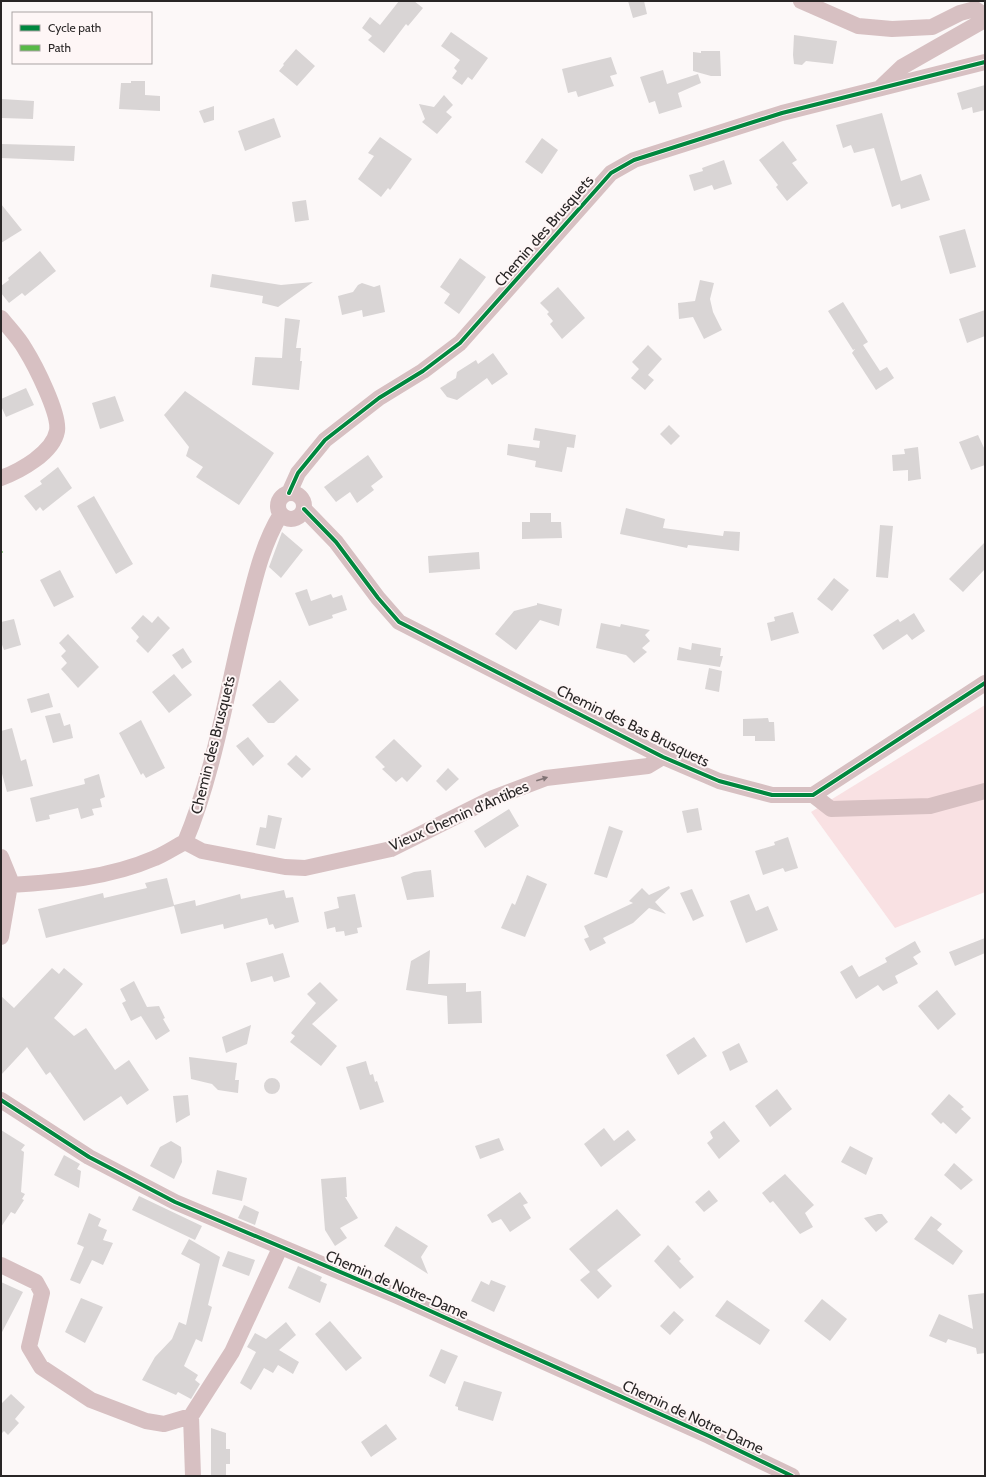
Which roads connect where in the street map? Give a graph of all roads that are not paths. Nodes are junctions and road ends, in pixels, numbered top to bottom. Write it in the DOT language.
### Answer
graph roads {
  1 [pos="801,1"];
  2 [pos="985,62"];
  3 [pos="879,89"];
  4 [pos="1,318"];
  5 [pos="1,478"];
  6 [pos="289,493"];
  7 [pos="304,509"];
  8 [pos="281,514"];
  9 [pos="985,683"];
  10 [pos="664,757"];
  11 [pos="985,791"];
  12 [pos="813,795"];
  13 [pos="185,842"];
  14 [pos="1,857"];
  15 [pos="10,885"];
  16 [pos="1,937"];
  17 [pos="1,1100"];
  18 [pos="280,1248"];
  19 [pos="1,1265"];
  20 [pos="191,1416"];
  21 [pos="193,1476"];
  22 [pos="792,1476"];
  1 -- 3 [label="street, Chemin des Brusquets"];
  2 -- 3 [label="street"];
  3 -- 6 [label="street, Chemin des Brusquets"];
  4 -- 5 [label="street"];
  6 -- 7 [label="street"];
  6 -- 8 [label="street"];
  7 -- 8 [label="street"];
  7 -- 10 [label="street, Chemin des Bas Brusquets"];
  8 -- 13 [label="street, Chemin des Brusquets"];
  9 -- 12 [label="street"];
  10 -- 12 [label="street, Chemin des Bas Brusquets"];
  13 -- 10 [label="street, Vieux Chemin d'Antibes, one-way"];
  11 -- 12 [label="street"];
  13 -- 15 [label="street"];
  14 -- 15 [label="street"];
  15 -- 16 [label="street"];
  17 -- 18 [label="street, Chemin de Notre-Dame"];
  18 -- 20 [label="street"];
  18 -- 22 [label="street, Chemin de Notre-Dame"];
  19 -- 20 [label="street"];
  20 -- 21 [label="street"];
}
